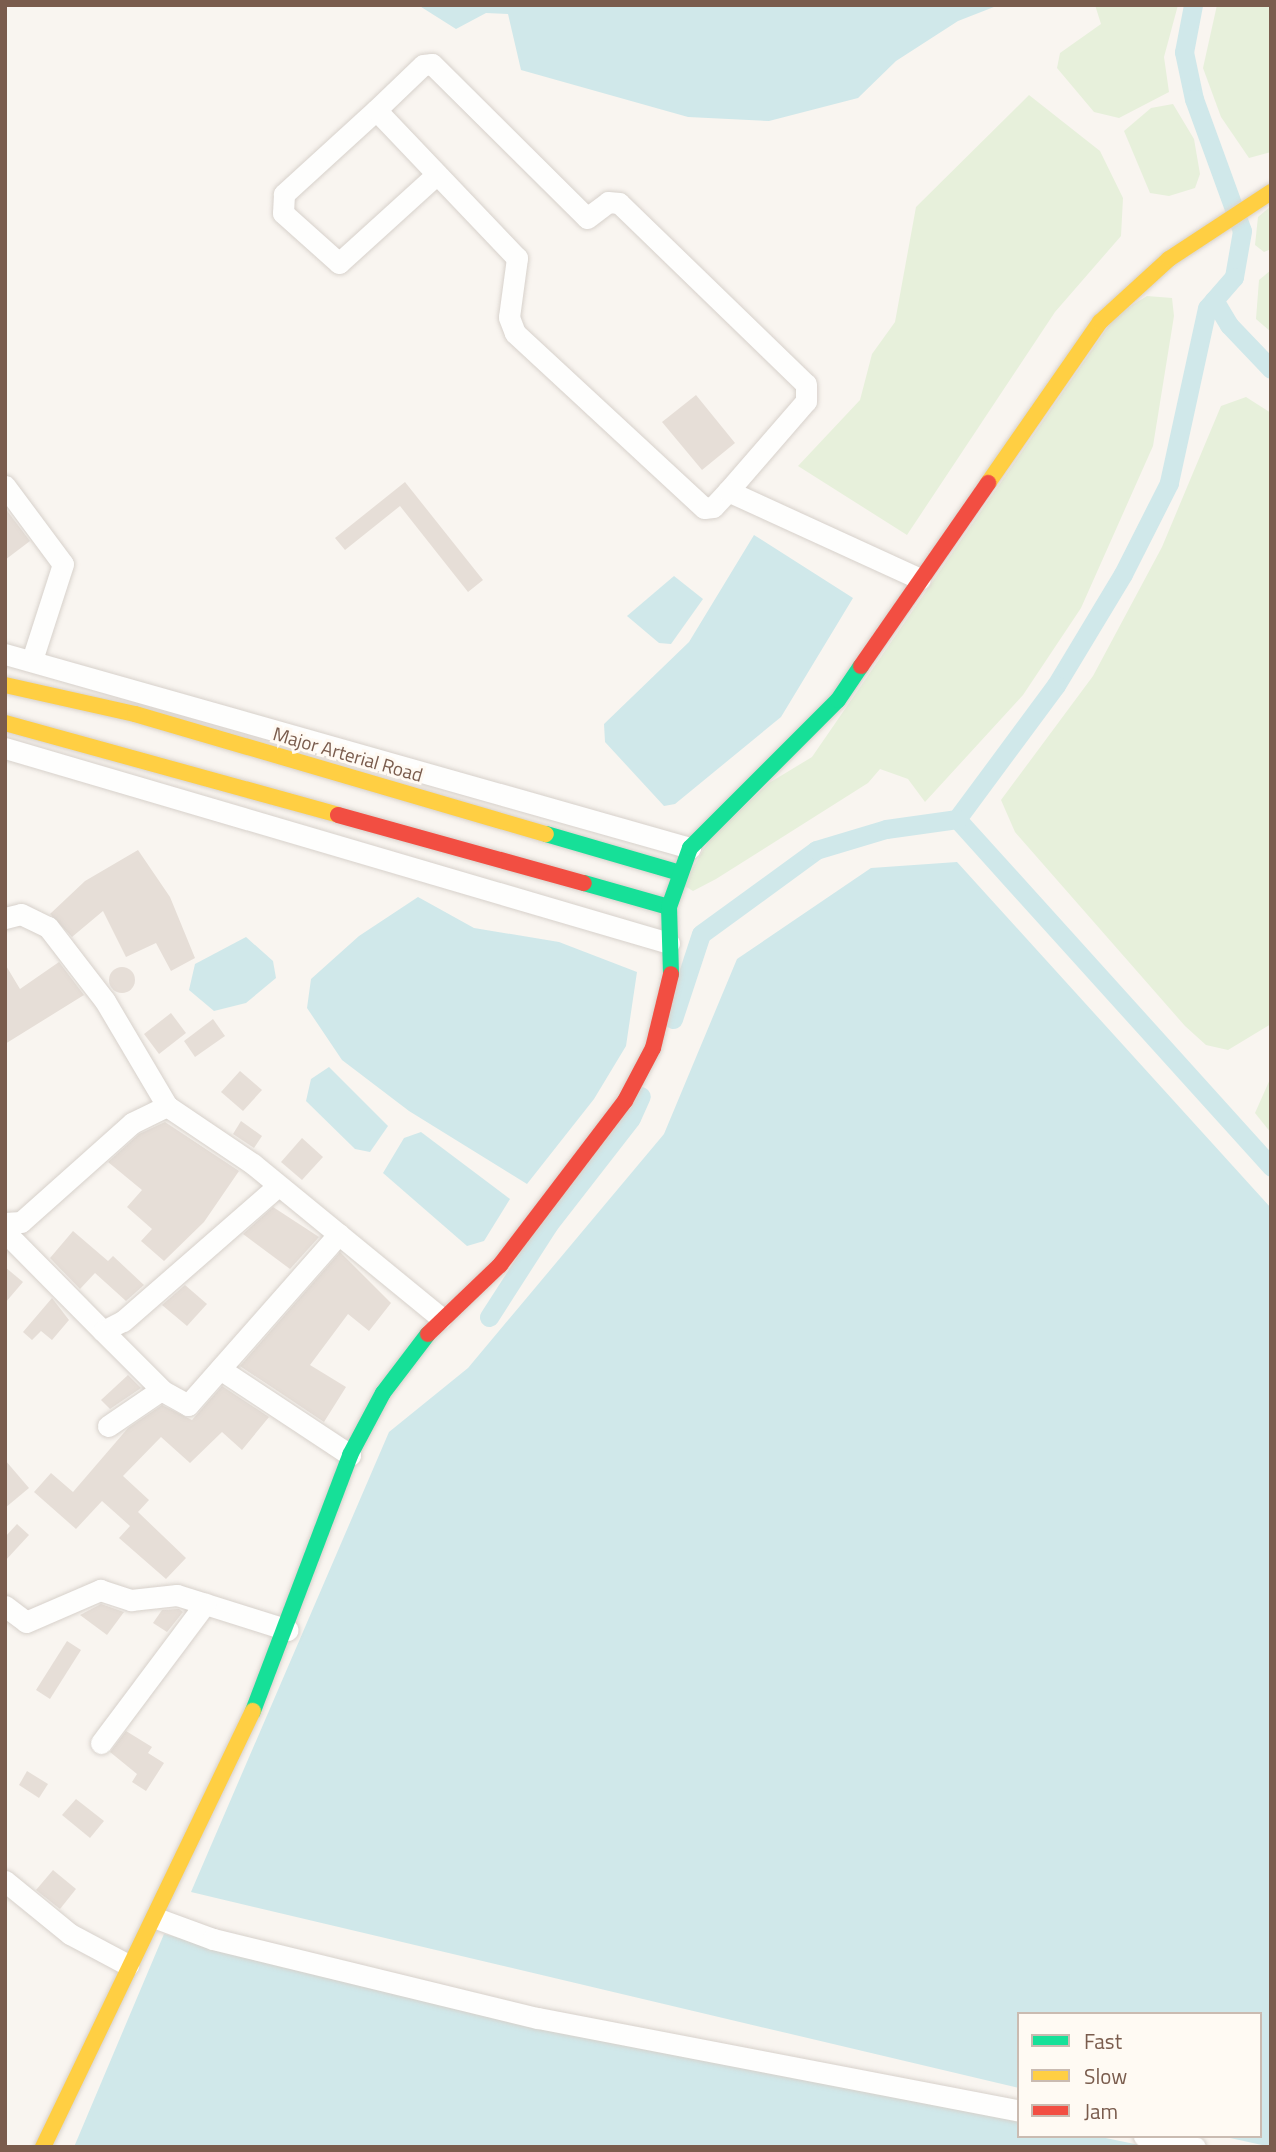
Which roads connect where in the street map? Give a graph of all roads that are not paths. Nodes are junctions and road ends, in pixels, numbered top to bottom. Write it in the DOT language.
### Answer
graph roads {
  1 [pos="376,110"];
  2 [pos="437,174"];
  3 [pos="1265,196"];
  4 [pos="5,486"];
  5 [pos="728,491"];
  6 [pos="920,579"];
  7 [pos="5,654"];
  8 [pos="32,660"];
  9 [pos="5,685"];
  10 [pos="5,723"];
  11 [pos="5,748"];
  12 [pos="690,848"];
  13 [pos="677,872"];
  14 [pos="669,906"];
  15 [pos="5,918"];
  16 [pos="669,943"];
  17 [pos="167,1106"];
  18 [pos="278,1186"];
  19 [pos="5,1223"];
  20 [pos="5,1232"];
  21 [pos="338,1234"];
  22 [pos="441,1318"];
  23 [pos="103,1331"];
  24 [pos="220,1369"];
  25 [pos="162,1390"];
  26 [pos="108,1426"];
  27 [pos="350,1455"];
  28 [pos="205,1604"];
  29 [pos="5,1606"];
  30 [pos="288,1630"];
  31 [pos="101,1743"];
  32 [pos="5,1881"];
  33 [pos="156,1918"];
  34 [pos="128,1965"];
  35 [pos="1017,2111"];
  36 [pos="1153,2138"];
  37 [pos="43,2147"];
  38 [pos="1195,2147"];
  1 -- 2 [label="street"];
  1 -- 2 [label="street"];
  1 -- 5 [label="street"];
  2 -- 5 [label="street"];
  3 -- 6 [label="street"];
  4 -- 8 [label="street"];
  5 -- 6 [label="street"];
  6 -- 12 [label="street"];
  7 -- 8 [label="street"];
  8 -- 12 [label="street"];
  9 -- 13 [label="street, Major Arterial Road"];
  10 -- 14 [label="street"];
  11 -- 16 [label="street"];
  12 -- 13 [label="street"];
  13 -- 14 [label="street"];
  14 -- 16 [label="street"];
  15 -- 17 [label="street"];
  16 -- 22 [label="street"];
  17 -- 18 [label="street"];
  17 -- 19 [label="street"];
  18 -- 21 [label="street"];
  18 -- 23 [label="street"];
  20 -- 23 [label="street"];
  21 -- 22 [label="street"];
  21 -- 24 [label="street"];
  22 -- 27 [label="street"];
  23 -- 25 [label="street"];
  24 -- 25 [label="street"];
  24 -- 27 [label="street"];
  25 -- 26 [label="street"];
  27 -- 30 [label="street"];
  28 -- 29 [label="street"];
  28 -- 30 [label="street"];
  28 -- 31 [label="street"];
  30 -- 33 [label="street"];
  32 -- 34 [label="street"];
  33 -- 34 [label="street"];
  33 -- 35 [label="street"];
  34 -- 37 [label="street"];
  36 -- 38 [label="street"];
}
